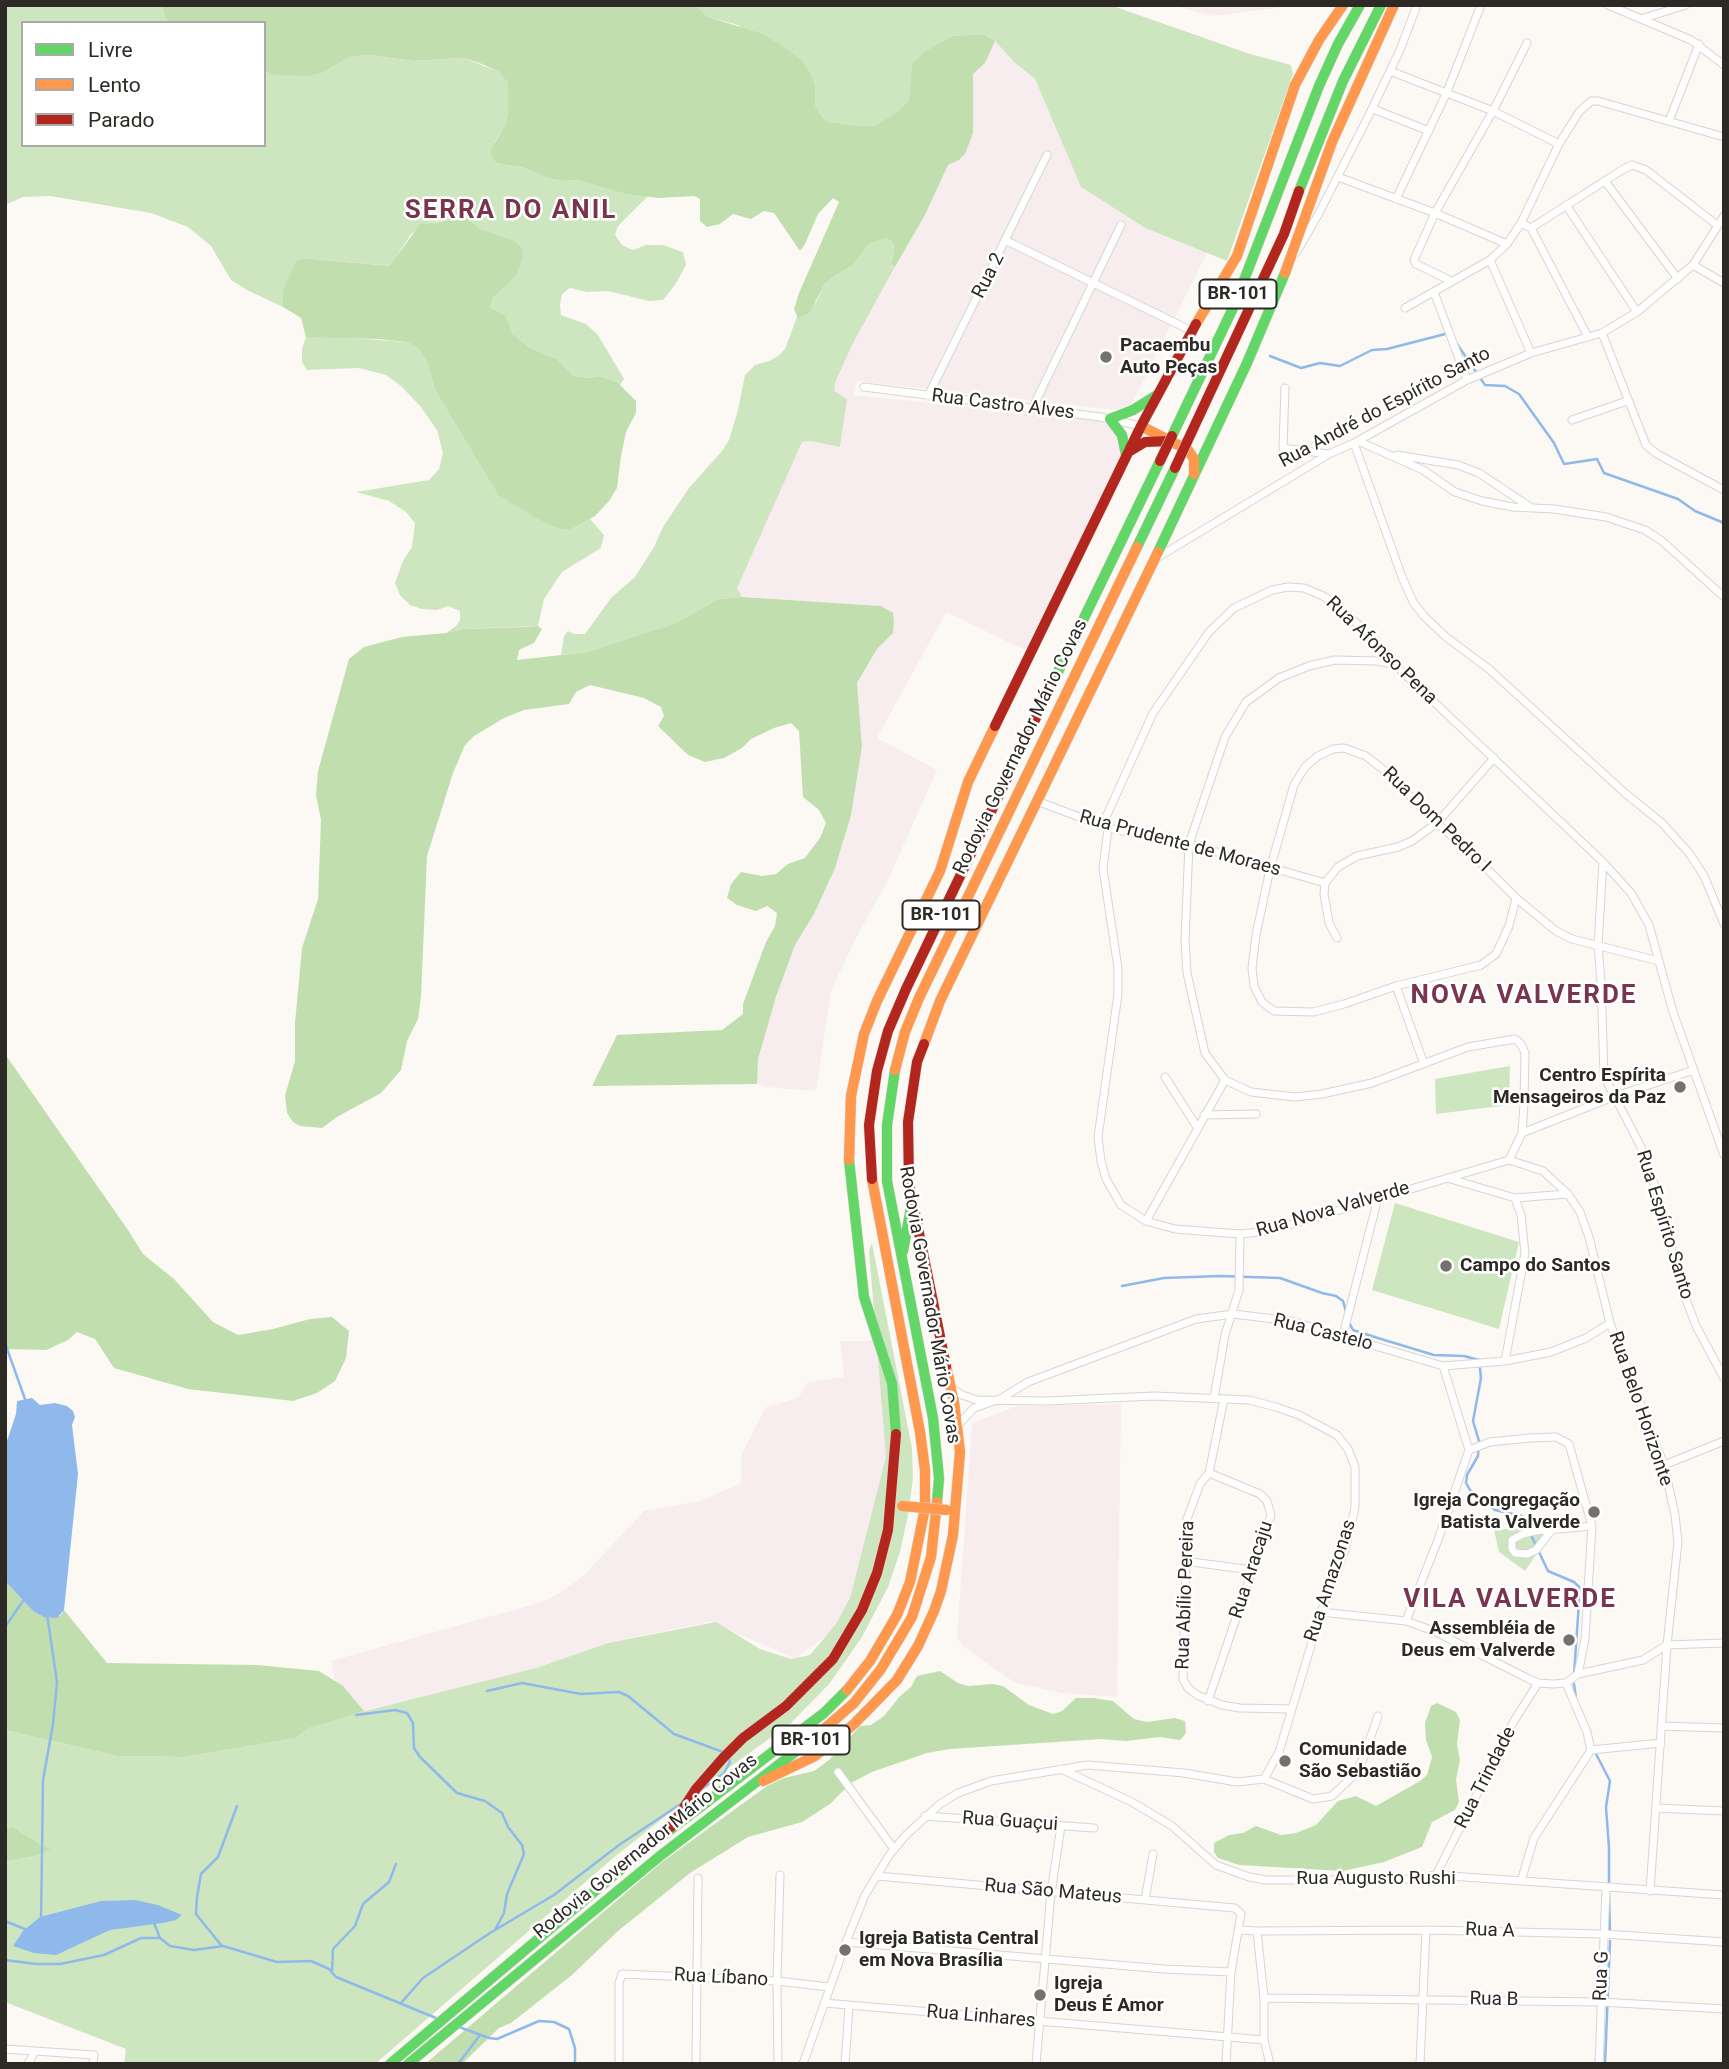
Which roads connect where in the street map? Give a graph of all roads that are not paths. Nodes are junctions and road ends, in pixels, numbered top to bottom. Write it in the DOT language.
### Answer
graph roads {
  1 [pos="1343,5"];
  2 [pos="1360,5"];
  3 [pos="1381,5"];
  4 [pos="1394,5"];
  5 [pos="1417,5"];
  6 [pos="1481,5"];
  7 [pos="1608,5"];
  8 [pos="1686,5"];
  9 [pos="1643,18"];
  10 [pos="1527,43"];
  11 [pos="1699,44"];
  12 [pos="1724,65"];
  13 [pos="1390,71"];
  14 [pos="1447,92"];
  15 [pos="1373,108"];
  16 [pos="1493,111"];
  17 [pos="1669,121"];
  18 [pos="1429,131"];
  19 [pos="1724,137"];
  20 [pos="1559,144"];
  21 [pos="1047,155"];
  22 [pos="1338,177"];
  23 [pos="1605,181"];
  24 [pos="1396,199"];
  25 [pos="1566,205"];
  26 [pos="1434,213"];
  27 [pos="1724,216"];
  28 [pos="1521,223"];
  29 [pos="1121,225"];
  30 [pos="1717,225"];
  31 [pos="1531,228"];
  32 [pos="1007,241"];
  33 [pos="1507,244"];
  34 [pos="1490,260"];
  35 [pos="1693,265"];
  36 [pos="1286,269"];
  37 [pos="1678,279"];
  38 [pos="1451,281"];
  39 [pos="1093,283"];
  40 [pos="1724,283"];
  41 [pos="1434,292"];
  42 [pos="1405,308"];
  43 [pos="1637,312"];
  44 [pos="1192,331"];
  45 [pos="1602,333"];
  46 [pos="1588,337"];
  47 [pos="1531,353"];
  48 [pos="1467,380"];
  49 [pos="864,387"];
  50 [pos="1285,388"];
  51 [pos="1159,393"];
  52 [pos="928,396"];
  53 [pos="1627,401"];
  54 [pos="1032,409"];
  55 [pos="1110,419"];
  56 [pos="1572,420"];
  57 [pos="1141,426"];
  58 [pos="1171,438"];
  59 [pos="1356,442"];
  60 [pos="1329,454"];
  61 [pos="1390,454"];
  62 [pos="1126,456"];
  63 [pos="1425,459"];
  64 [pos="1423,471"];
  65 [pos="1191,484"];
  66 [pos="1724,490"];
  67 [pos="1505,492"];
  68 [pos="1498,504"];
  69 [pos="1533,509"];
  70 [pos="1154,559"];
  71 [pos="1723,592"];
  72 [pos="1394,664"];
  73 [pos="1493,758"];
  74 [pos="1037,801"];
  75 [pos="1437,823"];
  76 [pos="1105,827"];
  77 [pos="1189,845"];
  78 [pos="1603,862"];
  79 [pos="1270,869"];
  80 [pos="1325,883"];
  81 [pos="1516,898"];
  82 [pos="1724,924"];
  83 [pos="1337,938"];
  84 [pos="1598,945"];
  85 [pos="1659,961"];
  86 [pos="1396,986"];
  87 [pos="1424,1064"];
  88 [pos="1694,1070"];
  89 [pos="1165,1077"];
  90 [pos="1225,1080"];
  91 [pos="1613,1097"];
  92 [pos="1256,1114"];
  93 [pos="1204,1115"];
  94 [pos="1197,1126"];
  95 [pos="1522,1133"];
  96 [pos="1724,1155"];
  97 [pos="1509,1160"];
  98 [pos="1446,1178"];
  99 [pos="1568,1194"];
  100 [pos="1378,1198"];
  101 [pos="1515,1198"];
  102 [pos="912,1202"];
  103 [pos="1146,1222"];
  104 [pos="1240,1234"];
  105 [pos="901,1258"];
  106 [pos="1233,1314"];
  107 [pos="1610,1323"];
  108 [pos="1343,1335"];
  109 [pos="1505,1361"];
  110 [pos="1443,1366"];
  111 [pos="1724,1378"];
  112 [pos="950,1388"];
  113 [pos="1214,1398"];
  114 [pos="1000,1399"];
  115 [pos="1224,1399"];
  116 [pos="957,1426"];
  117 [pos="1724,1441"];
  118 [pos="1469,1450"];
  119 [pos="1664,1465"];
  120 [pos="1209,1473"];
  121 [pos="897,1505"];
  122 [pos="952,1511"];
  123 [pos="1592,1526"];
  124 [pos="1550,1531"];
  125 [pos="1184,1561"];
  126 [pos="1252,1570"];
  127 [pos="1321,1612"];
  128 [pos="1406,1620"];
  129 [pos="1724,1643"];
  130 [pos="1667,1645"];
  131 [pos="1578,1674"];
  132 [pos="1538,1683"];
  133 [pos="1566,1683"];
  134 [pos="1208,1701"];
  135 [pos="1291,1709"];
  136 [pos="1378,1716"];
  137 [pos="1661,1726"];
  138 [pos="1724,1728"];
  139 [pos="1661,1743"];
  140 [pos="1591,1750"];
  141 [pos="1060,1768"];
  142 [pos="838,1772"];
  143 [pos="1264,1779"];
  144 [pos="746,1789"];
  145 [pos="1656,1808"];
  146 [pos="1724,1811"];
  147 [pos="925,1816"];
  148 [pos="1061,1826"];
  149 [pos="1094,1828"];
  150 [pos="668,1830"];
  151 [pos="894,1849"];
  152 [pos="1153,1854"];
  153 [pos="780,1875"];
  154 [pos="1436,1875"];
  155 [pos="877,1876"];
  156 [pos="698,1878"];
  157 [pos="1521,1881"];
  158 [pos="1606,1888"];
  159 [pos="1650,1891"];
  160 [pos="1051,1893"];
  161 [pos="1724,1895"];
  162 [pos="1145,1900"];
  163 [pos="1239,1930"];
  164 [pos="1426,1930"];
  165 [pos="1256,1931"];
  166 [pos="1604,1934"];
  167 [pos="846,1942"];
  168 [pos="1724,1942"];
  169 [pos="1046,1958"];
  170 [pos="1231,1972"];
  171 [pos="698,1976"];
  172 [pos="777,1981"];
  173 [pos="830,1987"];
  174 [pos="1264,1998"];
  175 [pos="1421,1999"];
  176 [pos="1601,2002"];
  177 [pos="824,2003"];
  178 [pos="849,2007"];
  179 [pos="1724,2009"];
  180 [pos="1040,2022"];
  181 [pos="1227,2038"];
  182 [pos="1264,2040"];
  183 [pos="5,2049"];
  184 [pos="34,2053"];
  185 [pos="94,2060"];
  186 [pos="28,2064"];
  187 [pos="390,2064"];
  188 [pos="408,2064"];
  189 [pos="619,2064"];
  190 [pos="696,2064"];
  191 [pos="778,2064"];
  192 [pos="803,2064"];
  193 [pos="845,2064"];
  194 [pos="1036,2064"];
  195 [pos="1226,2064"];
  196 [pos="1270,2064"];
  197 [pos="1420,2064"];
  198 [pos="1599,2064"];
  1 -- 44 [label="main road, Rodovia Governador Mário Covas"];
  2 -- 58 [label="main road, Rodovia Governador Mário Covas / BR-101"];
  3 -- 105 [label="main road, Rodovia Governador Mário Covas / BR-101, bridge"];
  4 -- 36 [label="main road"];
  5 -- 13 [label="street"];
  6 -- 14 [label="street"];
  7 -- 9 [label="street"];
  8 -- 9 [label="street"];
  9 -- 11 [label="street"];
  10 -- 16 [label="street"];
  11 -- 12 [label="street"];
  11 -- 17 [label="street"];
  13 -- 14 [label="street"];
  13 -- 15 [label="street"];
  14 -- 16 [label="street"];
  14 -- 18 [label="street"];
  15 -- 18 [label="street"];
  15 -- 22 [label="street"];
  16 -- 20 [label="street"];
  16 -- 26 [label="street"];
  17 -- 19 [label="street"];
  17 -- 20 [label="street"];
  18 -- 24 [label="street"];
  20 -- 28 [label="street"];
  21 -- 32 [label="street, Rua 2"];
  22 -- 24 [label="street"];
  22 -- 36 [label="street"];
  23 -- 25 [label="street"];
  23 -- 30 [label="street"];
  23 -- 37 [label="street"];
  24 -- 26 [label="street"];
  25 -- 31 [label="street"];
  25 -- 43 [label="street"];
  26 -- 33 [label="street"];
  26 -- 38 [label="street"];
  27 -- 30 [label="street, Rua André do Espírito Santo"];
  28 -- 31 [label="street"];
  28 -- 33 [label="street"];
  29 -- 39 [label="street"];
  30 -- 35 [label="street, Rua André do Espírito Santo"];
  31 -- 46 [label="street"];
  32 -- 39 [label="street"];
  32 -- 52 [label="street, Rua 2"];
  33 -- 34 [label="street"];
  34 -- 38 [label="street"];
  34 -- 47 [label="street"];
  35 -- 37 [label="street, Rua André do Espírito Santo"];
  35 -- 40 [label="street"];
  36 -- 65 [label="main road"];
  37 -- 43 [label="street, Rua André do Espírito Santo"];
  38 -- 41 [label="street"];
  39 -- 44 [label="street"];
  39 -- 54 [label="street"];
  41 -- 42 [label="street"];
  41 -- 48 [label="street"];
  43 -- 45 [label="street, Rua André do Espírito Santo"];
  44 -- 51 [label="main road, Rodovia Governador Mário Covas"];
  45 -- 46 [label="street, Rua André do Espírito Santo"];
  45 -- 53 [label="street"];
  46 -- 47 [label="street, Rua André do Espírito Santo"];
  47 -- 48 [label="street, Rua André do Espírito Santo"];
  48 -- 59 [label="street, Rua André do Espírito Santo"];
  49 -- 52 [label="street, Rua Castro Alves"];
  50 -- 60 [label="street"];
  51 -- 55 [label="main road"];
  51 -- 57 [label="main road, Rodovia Governador Mário Covas"];
  52 -- 54 [label="street, Rua Castro Alves"];
  53 -- 56 [label="street"];
  53 -- 66 [label="street"];
  54 -- 55 [label="street, Rua Castro Alves"];
  55 -- 57 [label="street, Rua Castro Alves"];
  55 -- 62 [label="main road"];
  57 -- 58 [label="main road"];
  57 -- 62 [label="main road, Rodovia Governador Mário Covas"];
  58 -- 62 [label="main road"];
  58 -- 65 [label="main road"];
  58 -- 150 [label="main road, Rodovia Governador Mário Covas / BR-101, bridge"];
  59 -- 60 [label="street, Rua André do Espírito Santo"];
  59 -- 61 [label="street"];
  59 -- 82 [label="street"];
  60 -- 70 [label="street, Rua André do Espírito Santo"];
  61 -- 63 [label="street"];
  61 -- 64 [label="street"];
  62 -- 121 [label="main road, Rodovia Governador Mário Covas"];
  63 -- 64 [label="street"];
  63 -- 67 [label="street"];
  64 -- 68 [label="street"];
  65 -- 70 [label="main road"];
  67 -- 68 [label="street"];
  67 -- 69 [label="street"];
  68 -- 69 [label="street"];
  69 -- 71 [label="street"];
  70 -- 74 [label="main road"];
  72 -- 73 [label="street, Rua Afonso Pena"];
  72 -- 76 [label="street, Rua Afonso Pena"];
  72 -- 77 [label="street"];
  73 -- 75 [label="street"];
  73 -- 78 [label="street, Rua Afonso Pena"];
  74 -- 76 [label="street, Rua Prudente de Moraes"];
  74 -- 102 [label="main road"];
  75 -- 79 [label="street, Rua Dom Pedro I"];
  75 -- 80 [label="street"];
  75 -- 81 [label="street, Rua Dom Pedro I"];
  76 -- 77 [label="street, Rua Prudente de Moraes"];
  76 -- 103 [label="street, Rua Nova Valverde"];
  77 -- 79 [label="street, Rua Prudente de Moraes"];
  77 -- 90 [label="street"];
  78 -- 84 [label="street, Rua Espírito Santo"];
  78 -- 85 [label="street, Rua Afonso Pena"];
  79 -- 80 [label="street, Rua Prudente de Moraes"];
  79 -- 86 [label="street"];
  80 -- 83 [label="street"];
  81 -- 84 [label="street, Rua Dom Pedro I"];
  81 -- 86 [label="street"];
  84 -- 85 [label="street, Rua Dom Pedro I"];
  84 -- 91 [label="street, Rua Espírito Santo"];
  85 -- 88 [label="street, Rua Afonso Pena"];
  86 -- 87 [label="street"];
  87 -- 90 [label="street"];
  87 -- 95 [label="street"];
  88 -- 91 [label="street"];
  88 -- 96 [label="street, Rua Afonso Pena"];
  89 -- 94 [label="street"];
  90 -- 93 [label="street"];
  91 -- 95 [label="street"];
  91 -- 111 [label="street, Rua Espírito Santo"];
  92 -- 93 [label="street"];
  93 -- 94 [label="street"];
  94 -- 103 [label="street"];
  95 -- 97 [label="street"];
  97 -- 98 [label="street, Rua Nova Valverde"];
  97 -- 99 [label="street, Rua Belo Horizonte"];
  98 -- 100 [label="street, Rua Nova Valverde"];
  98 -- 101 [label="street"];
  99 -- 101 [label="street"];
  99 -- 107 [label="street, Rua Belo Horizonte"];
  100 -- 104 [label="street, Rua Nova Valverde"];
  100 -- 108 [label="street"];
  101 -- 109 [label="street"];
  102 -- 105 [label="main road"];
  102 -- 112 [label="main road"];
  103 -- 104 [label="street, Rua Nova Valverde"];
  104 -- 106 [label="street"];
  105 -- 144 [label="main road, Rodovia Governador Mário Covas / BR-101"];
  106 -- 108 [label="street, Rua Castelo"];
  106 -- 113 [label="street"];
  106 -- 114 [label="street, Rua Castelo"];
  107 -- 109 [label="street, Rua Castelo"];
  107 -- 119 [label="street, Rua Belo Horizonte"];
  108 -- 110 [label="street, Rua Castelo"];
  109 -- 110 [label="street, Rua Castelo"];
  110 -- 118 [label="street"];
  112 -- 114 [label="street, Rua Amazonas"];
  112 -- 116 [label="main road"];
  113 -- 114 [label="street, Rua Amazonas"];
  113 -- 115 [label="street, Rua Amazonas"];
  114 -- 116 [label="street, Rua Amazonas"];
  115 -- 120 [label="street, Rua Abílio Pereira"];
  115 -- 127 [label="street, Rua Amazonas"];
  116 -- 122 [label="main road"];
  117 -- 119 [label="street"];
  118 -- 123 [label="street"];
  118 -- 128 [label="street"];
  119 -- 130 [label="street, Rua Belo Horizonte"];
  120 -- 125 [label="street, Rua Abílio Pereira"];
  120 -- 126 [label="street, Rua Aracaju"];
  121 -- 122 [label="main road, bridge"];
  121 -- 150 [label="main road, Rodovia Governador Mário Covas"];
  122 -- 144 [label="main road"];
  123 -- 124 [label="street"];
  123 -- 131 [label="street"];
  124 -- 124 [label="street"];
  125 -- 126 [label="street"];
  125 -- 134 [label="street, Rua Abílio Pereira"];
  126 -- 134 [label="street, Rua Aracaju"];
  127 -- 128 [label="street"];
  127 -- 135 [label="street, Rua Amazonas"];
  128 -- 132 [label="street"];
  129 -- 130 [label="street"];
  130 -- 131 [label="street"];
  130 -- 137 [label="street, Rua Belo Horizonte"];
  131 -- 133 [label="street"];
  132 -- 133 [label="street"];
  132 -- 154 [label="street, Rua Trindade"];
  133 -- 140 [label="street"];
  134 -- 135 [label="street"];
  135 -- 143 [label="street, Rua Amazonas"];
  136 -- 143 [label="street"];
  137 -- 138 [label="street"];
  137 -- 139 [label="street, Rua Belo Horizonte"];
  139 -- 140 [label="street"];
  139 -- 145 [label="street, Rua Belo Horizonte"];
  140 -- 157 [label="street"];
  141 -- 143 [label="street"];
  141 -- 147 [label="street"];
  141 -- 154 [label="street, Rua Augusto Rushi"];
  142 -- 151 [label="street"];
  144 -- 188 [label="main road, Rodovia Governador Mário Covas / BR-101"];
  145 -- 146 [label="street"];
  145 -- 159 [label="street, Rua Belo Horizonte"];
  147 -- 148 [label="street, Rua Guaçui"];
  147 -- 151 [label="street"];
  148 -- 149 [label="street, Rua Guaçui"];
  148 -- 160 [label="street"];
  150 -- 187 [label="main road, Rodovia Governador Mário Covas / BR-101"];
  151 -- 155 [label="street"];
  152 -- 162 [label="street"];
  153 -- 172 [label="street"];
  154 -- 157 [label="street, Rua Augusto Rushi"];
  155 -- 160 [label="street, Rua São Mateus"];
  155 -- 167 [label="street"];
  156 -- 171 [label="street"];
  157 -- 158 [label="street, Rua Augusto Rushi"];
  158 -- 159 [label="street, Rua Augusto Rushi"];
  158 -- 166 [label="street, Rua G"];
  159 -- 161 [label="street, Rua Augusto Rushi"];
  160 -- 162 [label="street, Rua São Mateus"];
  160 -- 169 [label="street"];
  162 -- 163 [label="street, Rua São Mateus"];
  163 -- 165 [label="street, Rua A"];
  163 -- 170 [label="street"];
  164 -- 165 [label="street, Rua A"];
  164 -- 166 [label="street, Rua A"];
  164 -- 175 [label="street"];
  165 -- 174 [label="street"];
  166 -- 168 [label="street, Rua A"];
  166 -- 176 [label="street, Rua G"];
  167 -- 169 [label="street"];
  167 -- 173 [label="street"];
  169 -- 170 [label="street"];
  169 -- 180 [label="street"];
  170 -- 181 [label="street"];
  171 -- 172 [label="street, Rua Líbano"];
  171 -- 189 [label="street, Rua Líbano"];
  171 -- 190 [label="street"];
  172 -- 173 [label="street, Rua Líbano"];
  172 -- 191 [label="street"];
  173 -- 177 [label="street"];
  174 -- 175 [label="street, Rua B"];
  174 -- 182 [label="street"];
  175 -- 176 [label="street, Rua B"];
  175 -- 197 [label="street"];
  176 -- 179 [label="street, Rua B"];
  176 -- 198 [label="street, Rua G"];
  177 -- 178 [label="street, Rua Linhares"];
  177 -- 192 [label="street"];
  178 -- 180 [label="street, Rua Linhares"];
  178 -- 193 [label="street"];
  180 -- 181 [label="street, Rua Linhares"];
  180 -- 194 [label="street"];
  181 -- 182 [label="street, Rua Linhares"];
  181 -- 195 [label="street"];
  182 -- 196 [label="street"];
  183 -- 184 [label="street"];
  184 -- 185 [label="street"];
  184 -- 186 [label="street"];
}
